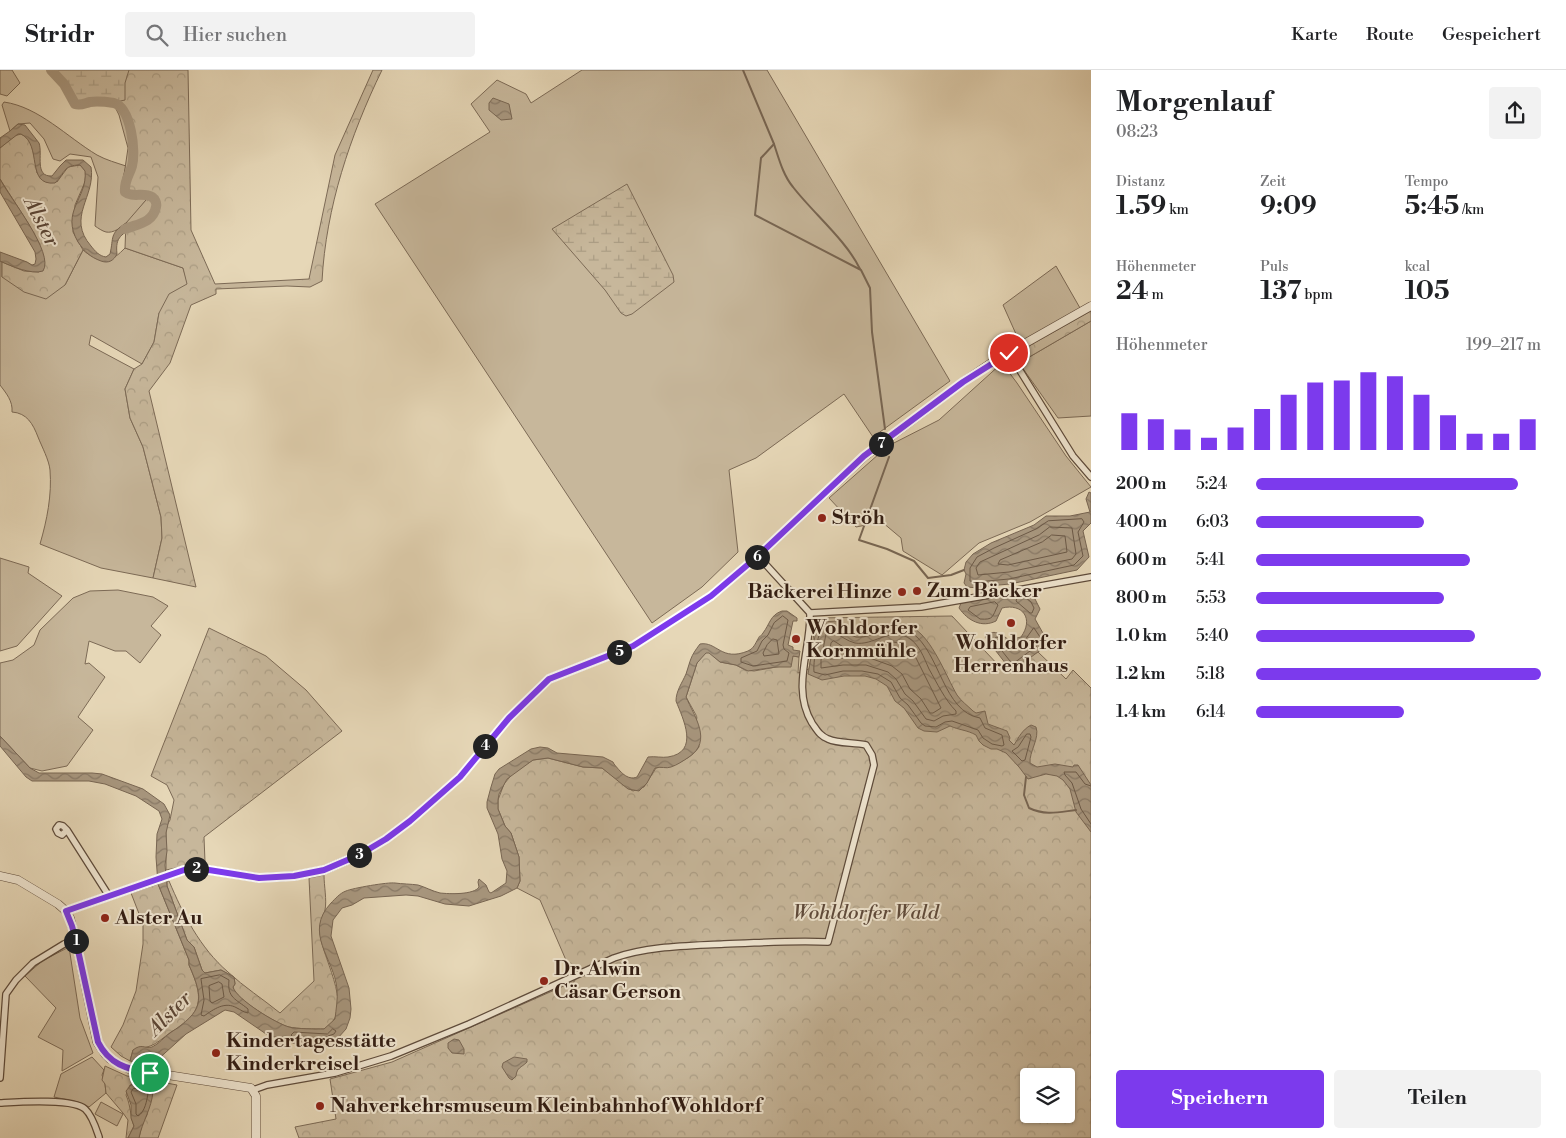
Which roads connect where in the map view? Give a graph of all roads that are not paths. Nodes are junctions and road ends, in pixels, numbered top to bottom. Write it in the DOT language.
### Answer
graph roads {
  1 [pos="1091,306"];
  2 [pos="1009,353"];
  3 [pos="1091,477"];
  4 [pos="758,556"];
  5 [pos="1091,577"];
  6 [pos="810,613"];
  7 [pos="67,830"];
  8 [pos="0,876"];
  9 [pos="109,896"];
  10 [pos="66,911"];
  11 [pos="76,941"];
  12 [pos="0,1078"];
  13 [pos="253,1090"];
  14 [pos="0,1103"];
  15 [pos="99,1137"];
  16 [pos="256,1138"];
  1 -- 2 [label="street"];
  2 -- 3 [label="street"];
  2 -- 4 [label="street"];
  4 -- 6 [label="street"];
  4 -- 9 [label="street"];
  5 -- 6 [label="street"];
  6 -- 13 [label="street"];
  7 -- 9 [label="street"];
  8 -- 10 [label="street"];
  9 -- 10 [label="street"];
  10 -- 11 [label="street"];
  11 -- 12 [label="street"];
  11 -- 13 [label="street"];
  13 -- 16 [label="street"];
  14 -- 15 [label="street"];
}
